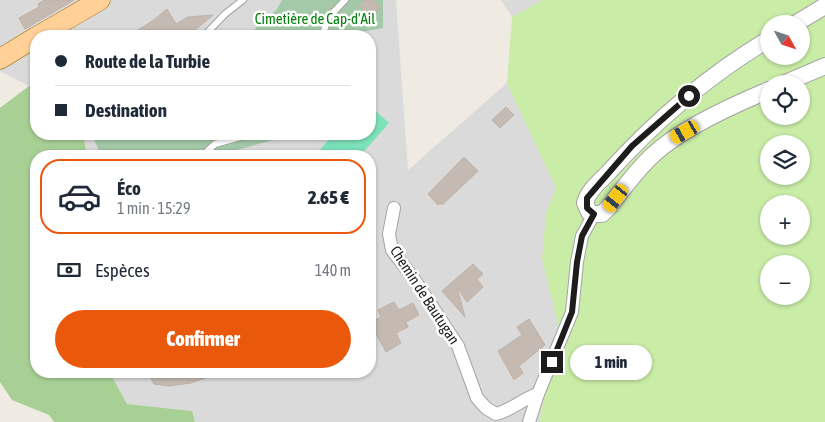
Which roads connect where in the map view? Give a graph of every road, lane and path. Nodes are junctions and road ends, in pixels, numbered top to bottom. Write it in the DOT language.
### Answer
graph roads {
  1 [pos="100,0"];
  2 [pos="242,0"];
  3 [pos="345,0"];
  4 [pos="825,6"];
  5 [pos="810,15"];
  6 [pos="49,30"];
  7 [pos="210,30"];
  8 [pos="324,30"];
  9 [pos="30,41"];
  10 [pos="760,45"];
  11 [pos="0,59"];
  12 [pos="825,66"];
  13 [pos="804,75"];
  14 [pos="760,94"];
  15 [pos="229,140"];
  16 [pos="208,150"];
  17 [pos="394,208"];
  18 [pos="594,214"];
  19 [pos="538,394"];
  20 [pos="529,422"];
  1 -- 6 [label="main road"];
  2 -- 7 [label="lane"];
  3 -- 8 [label="lane"];
  4 -- 5 [label="street"];
  9 -- 11 [label="main road"];
  10 -- 18 [label="street"];
  12 -- 13 [label="street"];
  14 -- 18 [label="street"];
  15 -- 16 [label="lane"];
  17 -- 19 [label="street, Chemin de Bautugan"];
  18 -- 19 [label="street"];
  19 -- 20 [label="street"];
}
